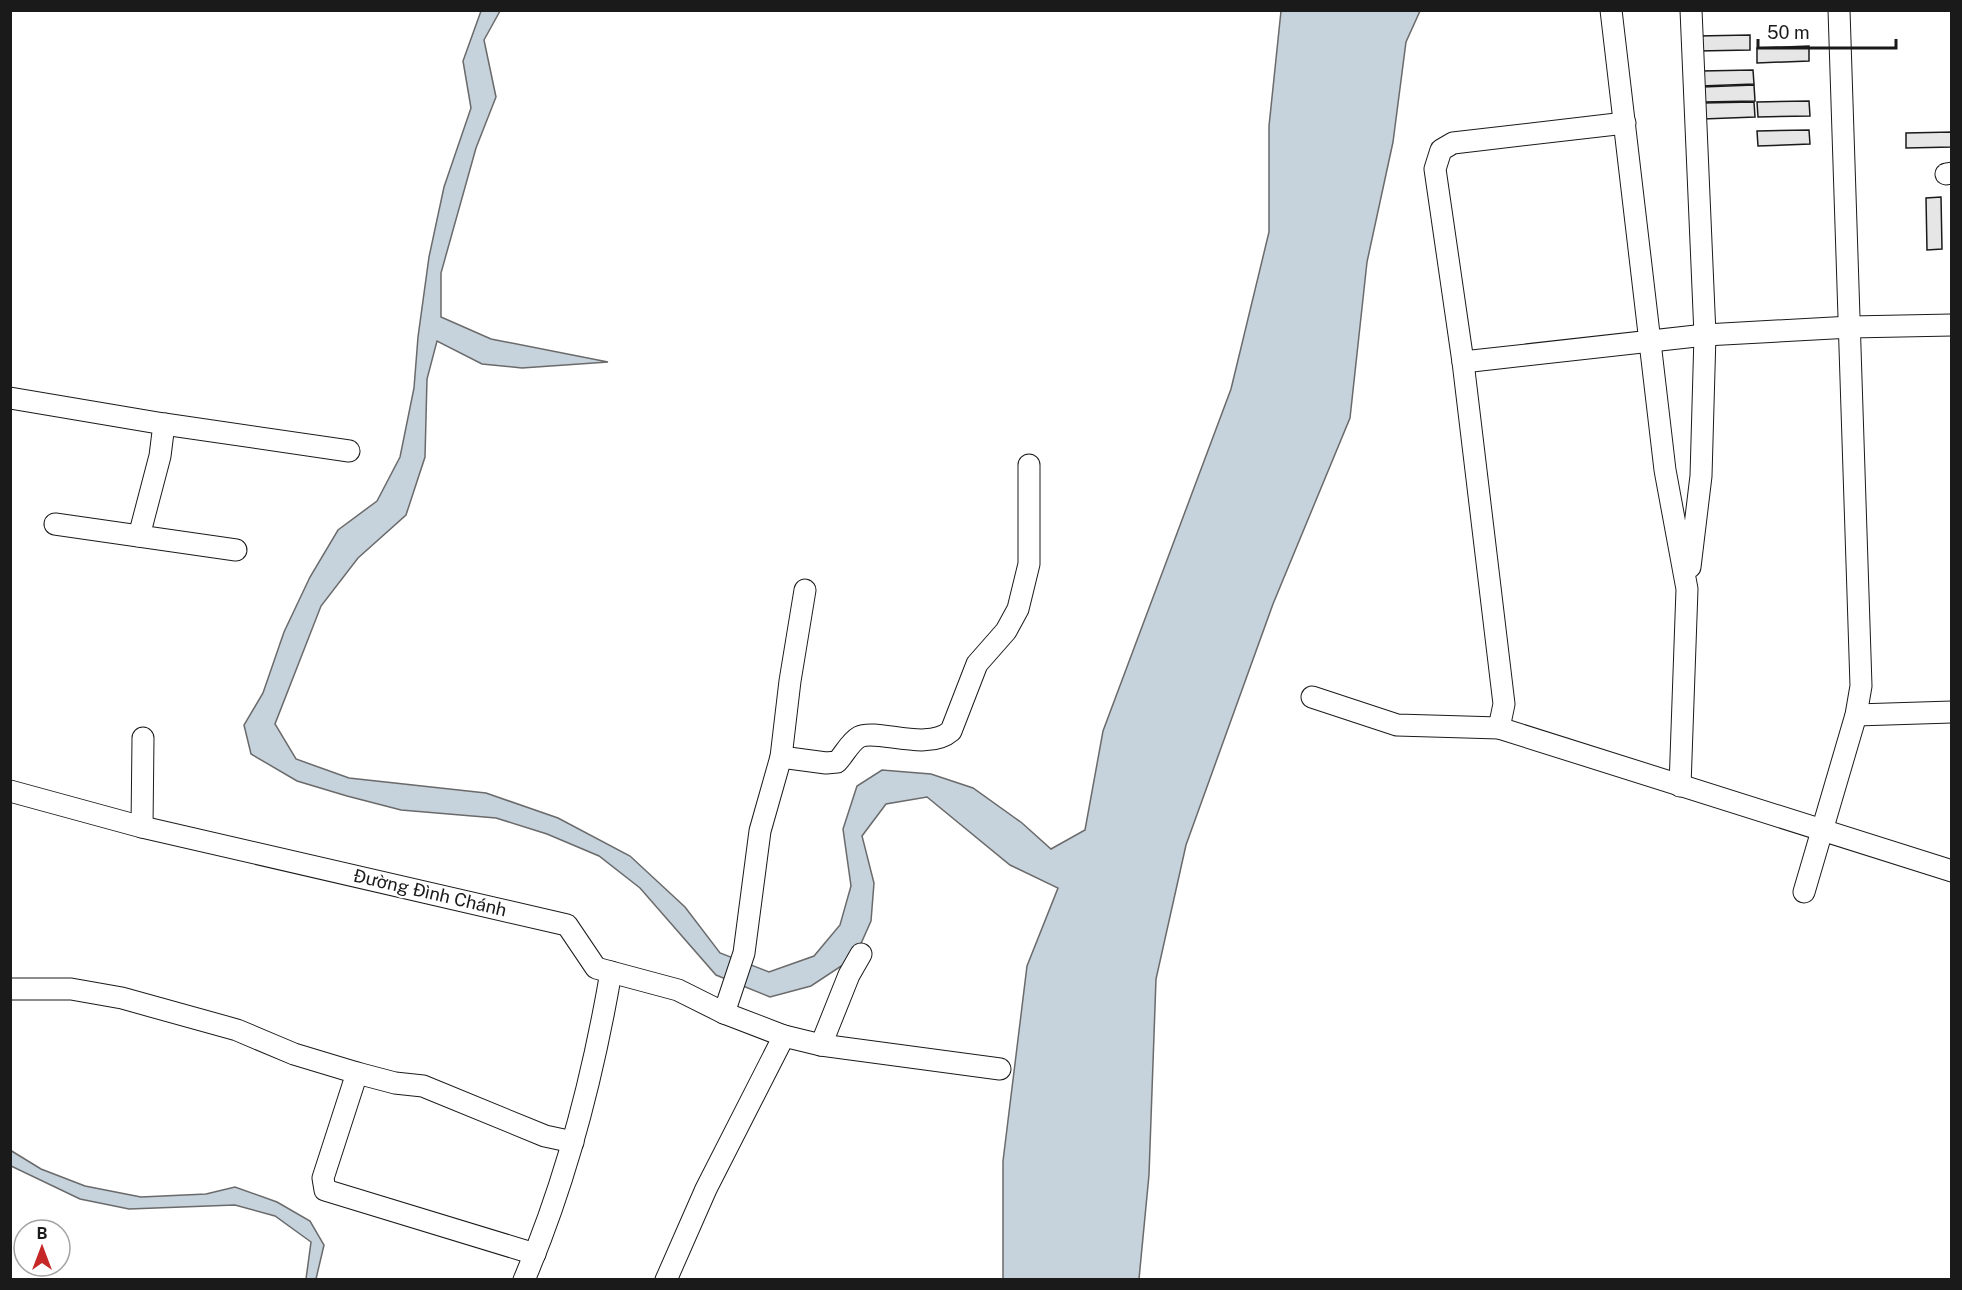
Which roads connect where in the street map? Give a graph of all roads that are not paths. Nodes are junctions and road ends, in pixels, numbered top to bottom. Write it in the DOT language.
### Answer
graph roads {
  1 [pos="1611,10"];
  2 [pos="1691,10"];
  3 [pos="1839,10"];
  4 [pos="1624,123"];
  5 [pos="1952,325"];
  6 [pos="1851,327"];
  7 [pos="1705,335"];
  8 [pos="1648,341"];
  9 [pos="1463,362"];
  10 [pos="10,398"];
  11 [pos="164,424"];
  12 [pos="349,451"];
  13 [pos="1029,465"];
  14 [pos="55,524"];
  15 [pos="139,536"];
  16 [pos="237,550"];
  17 [pos="1688,589"];
  18 [pos="805,590"];
  19 [pos="1312,697"];
  20 [pos="1952,712"];
  21 [pos="1856,715"];
  22 [pos="1499,728"];
  23 [pos="143,738"];
  24 [pos="781,757"];
  25 [pos="1680,786"];
  26 [pos="10,791"];
  27 [pos="142,827"];
  28 [pos="1821,831"];
  29 [pos="1952,871"];
  30 [pos="1804,892"];
  31 [pos="861,954"];
  32 [pos="611,972"];
  33 [pos="10,989"];
  34 [pos="724,1013"];
  35 [pos="784,1036"];
  36 [pos="821,1045"];
  37 [pos="1000,1069"];
  38 [pos="357,1073"];
  39 [pos="573,1142"];
  40 [pos="535,1254"];
  41 [pos="524,1280"];
  42 [pos="666,1280"];
  1 -- 4 [label="street"];
  2 -- 7 [label="street"];
  3 -- 6 [label="street"];
  4 -- 8 [label="street"];
  4 -- 9 [label="street"];
  5 -- 6 [label="street"];
  6 -- 7 [label="street"];
  6 -- 21 [label="street"];
  7 -- 8 [label="street"];
  7 -- 17 [label="street"];
  8 -- 9 [label="street"];
  8 -- 17 [label="street"];
  9 -- 22 [label="street"];
  10 -- 11 [label="street"];
  11 -- 12 [label="street"];
  11 -- 15 [label="street"];
  13 -- 24 [label="street"];
  14 -- 15 [label="street"];
  15 -- 16 [label="street"];
  17 -- 25 [label="street"];
  18 -- 24 [label="street"];
  19 -- 22 [label="street"];
  20 -- 21 [label="street"];
  21 -- 28 [label="street"];
  22 -- 25 [label="street"];
  23 -- 27 [label="street"];
  24 -- 34 [label="street"];
  25 -- 28 [label="street"];
  26 -- 27 [label="street, Đường Đình Chánh"];
  27 -- 32 [label="street, Đường Đình Chánh"];
  28 -- 29 [label="street"];
  28 -- 30 [label="street"];
  31 -- 36 [label="street"];
  32 -- 34 [label="street, Đường Đình Chánh"];
  32 -- 39 [label="street"];
  33 -- 38 [label="street"];
  34 -- 35 [label="street, Đường Đình Chánh"];
  35 -- 36 [label="street, Đường Đình Chánh"];
  35 -- 42 [label="street"];
  36 -- 37 [label="street, Đường Đình Chánh"];
  38 -- 39 [label="street"];
  38 -- 40 [label="street"];
  39 -- 40 [label="street"];
  40 -- 41 [label="street"];
}
